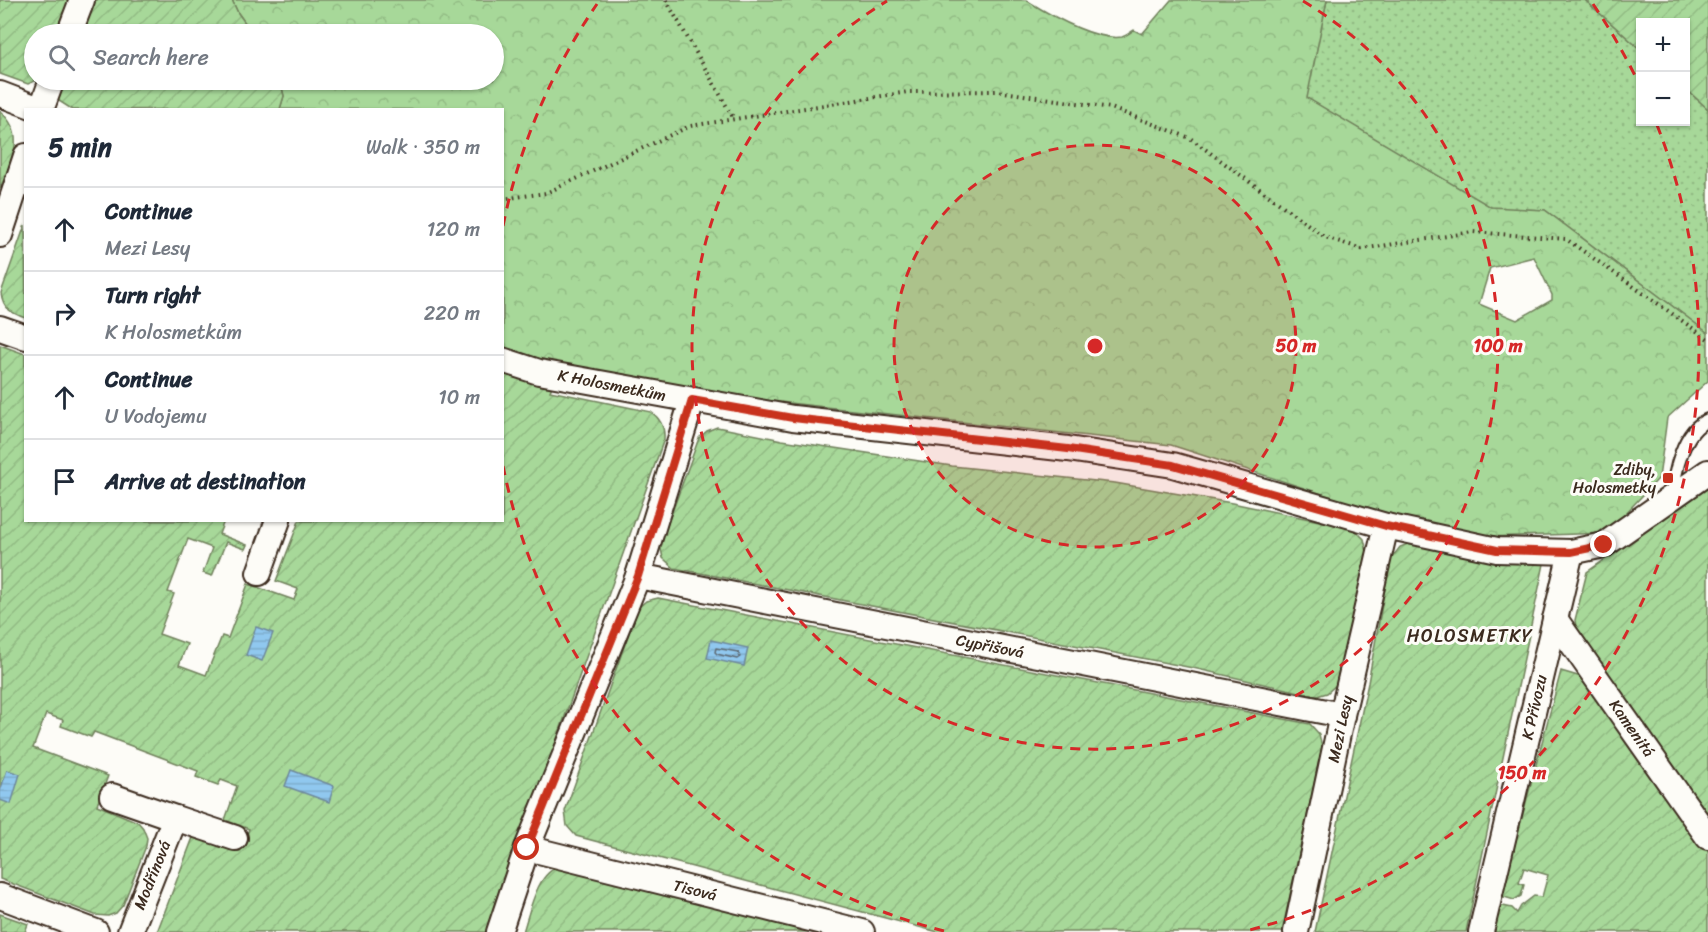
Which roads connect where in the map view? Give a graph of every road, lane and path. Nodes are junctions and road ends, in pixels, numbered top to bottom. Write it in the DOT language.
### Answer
graph roads {
  1 [pos="82,0"];
  2 [pos="666,0"];
  3 [pos="73,24"];
  4 [pos="48,90"];
  5 [pos="0,94"];
  6 [pos="38,108"];
  7 [pos="41,108"];
  8 [pos="734,119"];
  9 [pos="24,162"];
  10 [pos="504,199"];
  11 [pos="0,235"];
  12 [pos="0,328"];
  13 [pos="24,336"];
  14 [pos="1708,339"];
  15 [pos="504,361"];
  16 [pos="692,400"];
  17 [pos="1708,420"];
  18 [pos="1708,472"];
  19 [pos="1673,496"];
  20 [pos="277,522"];
  21 [pos="1386,526"];
  22 [pos="1571,552"];
  23 [pos="259,573"];
  24 [pos="638,576"];
  25 [pos="1555,619"];
  26 [pos="1342,716"];
  27 [pos="112,796"];
  28 [pos="175,818"];
  29 [pos="1708,837"];
  30 [pos="235,838"];
  31 [pos="527,848"];
  32 [pos="0,896"];
  33 [pos="96,932"];
  34 [pos="130,932"];
  35 [pos="500,932"];
  36 [pos="862,932"];
  37 [pos="1296,932"];
  38 [pos="1481,932"];
  1 -- 3 [label="street"];
  2 -- 8 [label="path"];
  4 -- 7 [label="street"];
  5 -- 6 [label="street"];
  8 -- 10 [label="path"];
  8 -- 14 [label="path"];
  9 -- 11 [label="street"];
  12 -- 13 [label="street"];
  15 -- 16 [label="street, K Holosmetkům"];
  16 -- 21 [label="street, K Holosmetkům"];
  16 -- 24 [label="street"];
  17 -- 19 [label="lane"];
  18 -- 19 [label="street, K Holosmetkům"];
  19 -- 22 [label="street, K Holosmetkům"];
  20 -- 23 [label="street"];
  21 -- 22 [label="street, K Holosmetkům"];
  21 -- 26 [label="street, Mezi Lesy"];
  22 -- 25 [label="street, K Přívozu"];
  24 -- 26 [label="street, Cypřišová"];
  24 -- 31 [label="street"];
  25 -- 29 [label="street, Kamenitá"];
  25 -- 38 [label="street, K Přívozu"];
  26 -- 37 [label="street, Mezi Lesy"];
  27 -- 28 [label="street"];
  28 -- 30 [label="street"];
  28 -- 34 [label="street, Modřínová"];
  31 -- 35 [label="street"];
  31 -- 36 [label="street, Tisová"];
  32 -- 33 [label="street"];
}
